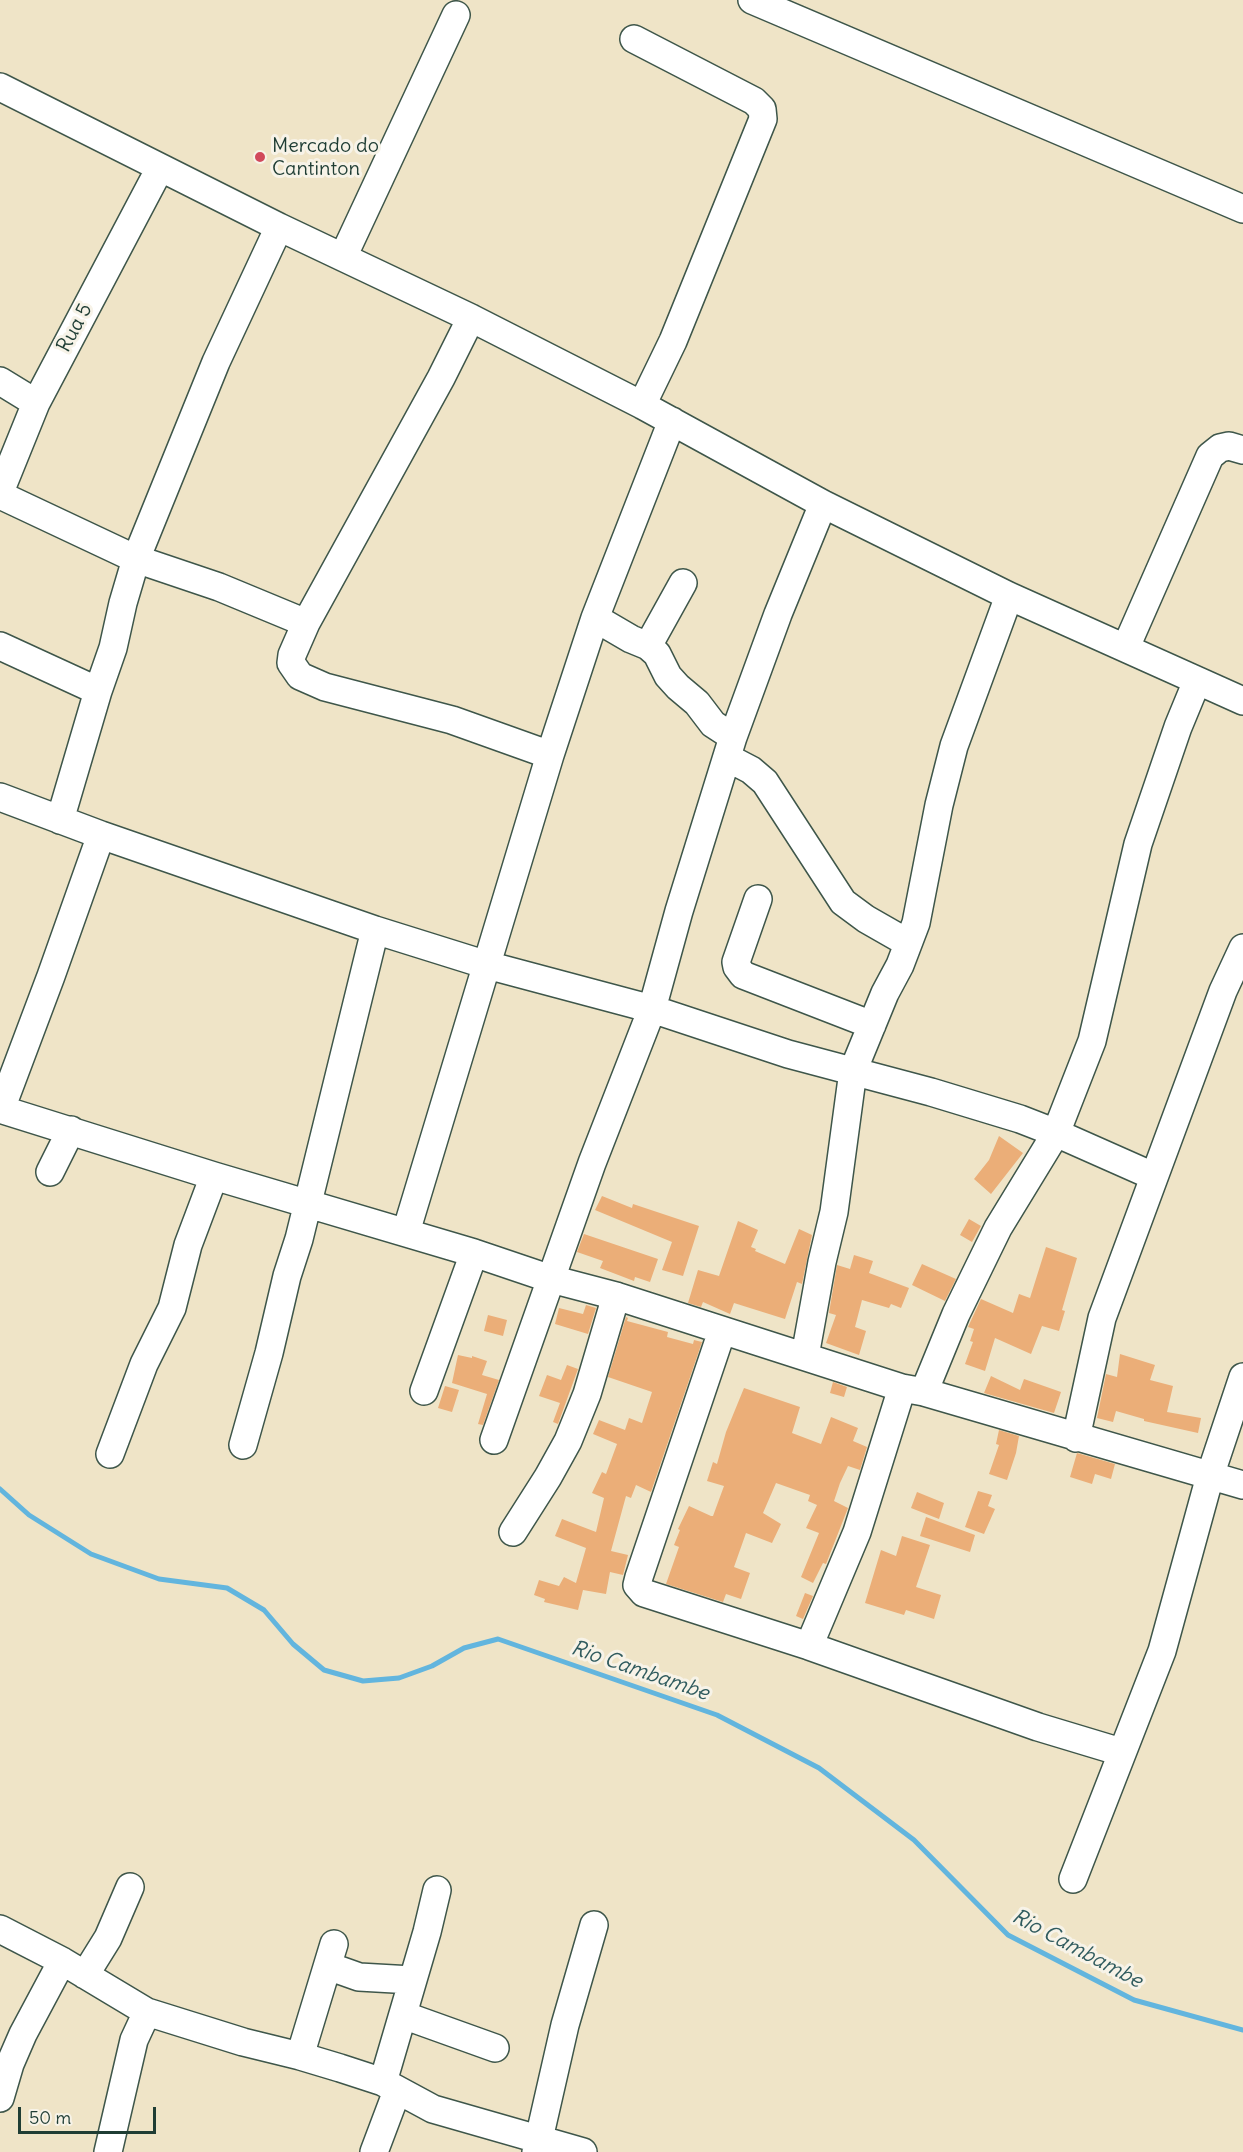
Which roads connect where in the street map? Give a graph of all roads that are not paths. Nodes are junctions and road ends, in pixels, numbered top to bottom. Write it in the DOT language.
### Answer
graph roads {
  1 [pos="752,0"];
  2 [pos="456,15"];
  3 [pos="634,39"];
  4 [pos="0,87"];
  5 [pos="160,168"];
  6 [pos="1243,209"];
  7 [pos="279,226"];
  8 [pos="343,257"];
  9 [pos="471,318"];
  10 [pos="0,381"];
  11 [pos="36,403"];
  12 [pos="642,405"];
  13 [pos="672,421"];
  14 [pos="1243,450"];
  15 [pos="0,493"];
  16 [pos="823,504"];
  17 [pos="136,559"];
  18 [pos="683,583"];
  19 [pos="1009,596"];
  20 [pos="595,618"];
  21 [pos="306,623"];
  22 [pos="0,646"];
  23 [pos="648,646"];
  24 [pos="1126,647"];
  25 [pos="1197,681"];
  26 [pos="98,691"];
  27 [pos="1243,701"];
  28 [pos="731,747"];
  29 [pos="550,755"];
  30 [pos="0,797"];
  31 [pos="60,819"];
  32 [pos="101,835"];
  33 [pos="758,899"];
  34 [pos="375,930"];
  35 [pos="908,943"];
  36 [pos="1243,948"];
  37 [pos="487,965"];
  38 [pos="652,1009"];
  39 [pos="872,1025"];
  40 [pos="853,1071"];
  41 [pos="0,1109"];
  42 [pos="70,1130"];
  43 [pos="1056,1133"];
  44 [pos="51,1172"];
  45 [pos="214,1176"];
  46 [pos="1153,1176"];
  47 [pos="307,1202"];
  48 [pos="406,1232"];
  49 [pos="474,1253"];
  50 [pos="551,1280"];
  51 [pos="616,1296"];
  52 [pos="722,1331"];
  53 [pos="805,1356"];
  54 [pos="1243,1377"];
  55 [pos="424,1390"];
  56 [pos="913,1390"];
  57 [pos="1076,1438"];
  58 [pos="494,1440"];
  59 [pos="243,1445"];
  60 [pos="110,1454"];
  61 [pos="1210,1476"];
  62 [pos="1243,1485"];
  63 [pos="513,1532"];
  64 [pos="809,1646"];
  65 [pos="1121,1752"];
  66 [pos="1073,1879"];
  67 [pos="130,1887"];
  68 [pos="437,1890"];
  69 [pos="594,1925"];
  70 [pos="0,1929"];
  71 [pos="62,1961"];
  72 [pos="85,1975"];
  73 [pos="412,1980"];
  74 [pos="147,2012"];
  75 [pos="403,2016"];
  76 [pos="495,2048"];
  77 [pos="300,2056"];
  78 [pos="390,2086"];
  79 [pos="0,2098"];
  80 [pos="538,2146"];
  81 [pos="108,2152"];
  82 [pos="374,2152"];
  83 [pos="583,2152"];
  1 -- 6 [label="street"];
  2 -- 8 [label="street"];
  3 -- 12 [label="street"];
  4 -- 5 [label="street"];
  5 -- 7 [label="street"];
  5 -- 11 [label="street, Rua 5"];
  7 -- 8 [label="street"];
  7 -- 17 [label="street"];
  8 -- 9 [label="street"];
  9 -- 12 [label="street"];
  9 -- 21 [label="street"];
  10 -- 11 [label="street"];
  11 -- 15 [label="street, Rua 5"];
  12 -- 13 [label="street"];
  13 -- 16 [label="street"];
  13 -- 20 [label="street"];
  14 -- 24 [label="street"];
  15 -- 17 [label="street"];
  16 -- 19 [label="street"];
  16 -- 28 [label="street"];
  17 -- 21 [label="street"];
  17 -- 26 [label="street"];
  18 -- 23 [label="street"];
  19 -- 24 [label="street"];
  19 -- 35 [label="street"];
  20 -- 23 [label="street"];
  20 -- 29 [label="street"];
  21 -- 29 [label="street"];
  22 -- 26 [label="street"];
  23 -- 28 [label="street"];
  24 -- 25 [label="street"];
  25 -- 27 [label="street"];
  25 -- 43 [label="street"];
  26 -- 31 [label="street"];
  28 -- 35 [label="street"];
  28 -- 38 [label="street"];
  29 -- 37 [label="street"];
  30 -- 31 [label="street"];
  31 -- 32 [label="street"];
  32 -- 34 [label="street"];
  32 -- 41 [label="street"];
  33 -- 39 [label="street"];
  34 -- 37 [label="street"];
  34 -- 47 [label="street"];
  35 -- 39 [label="street"];
  36 -- 46 [label="street"];
  37 -- 38 [label="street"];
  37 -- 48 [label="street"];
  38 -- 40 [label="street"];
  38 -- 50 [label="street"];
  39 -- 40 [label="street"];
  40 -- 43 [label="street"];
  40 -- 53 [label="street"];
  41 -- 42 [label="street"];
  42 -- 44 [label="street"];
  42 -- 45 [label="street"];
  43 -- 46 [label="street"];
  43 -- 56 [label="street"];
  45 -- 47 [label="street"];
  45 -- 60 [label="street"];
  46 -- 57 [label="street"];
  47 -- 48 [label="street"];
  47 -- 59 [label="street"];
  48 -- 49 [label="street"];
  49 -- 50 [label="street"];
  49 -- 55 [label="street"];
  50 -- 51 [label="street"];
  50 -- 58 [label="street"];
  51 -- 52 [label="street"];
  51 -- 63 [label="street"];
  52 -- 53 [label="street"];
  52 -- 64 [label="street"];
  53 -- 56 [label="street"];
  54 -- 61 [label="street"];
  56 -- 57 [label="street"];
  56 -- 64 [label="street"];
  57 -- 61 [label="street"];
  61 -- 62 [label="street"];
  61 -- 65 [label="street"];
  64 -- 65 [label="street"];
  65 -- 66 [label="street"];
  67 -- 72 [label="street"];
  68 -- 73 [label="street"];
  69 -- 80 [label="street"];
  70 -- 71 [label="street"];
  71 -- 72 [label="street"];
  71 -- 79 [label="street"];
  72 -- 74 [label="street"];
  73 -- 75 [label="street"];
  73 -- 77 [label="street"];
  74 -- 77 [label="street"];
  74 -- 81 [label="street"];
  75 -- 76 [label="street"];
  75 -- 78 [label="street"];
  77 -- 78 [label="street"];
  78 -- 80 [label="street"];
  78 -- 82 [label="street"];
  80 -- 83 [label="street"];
}
